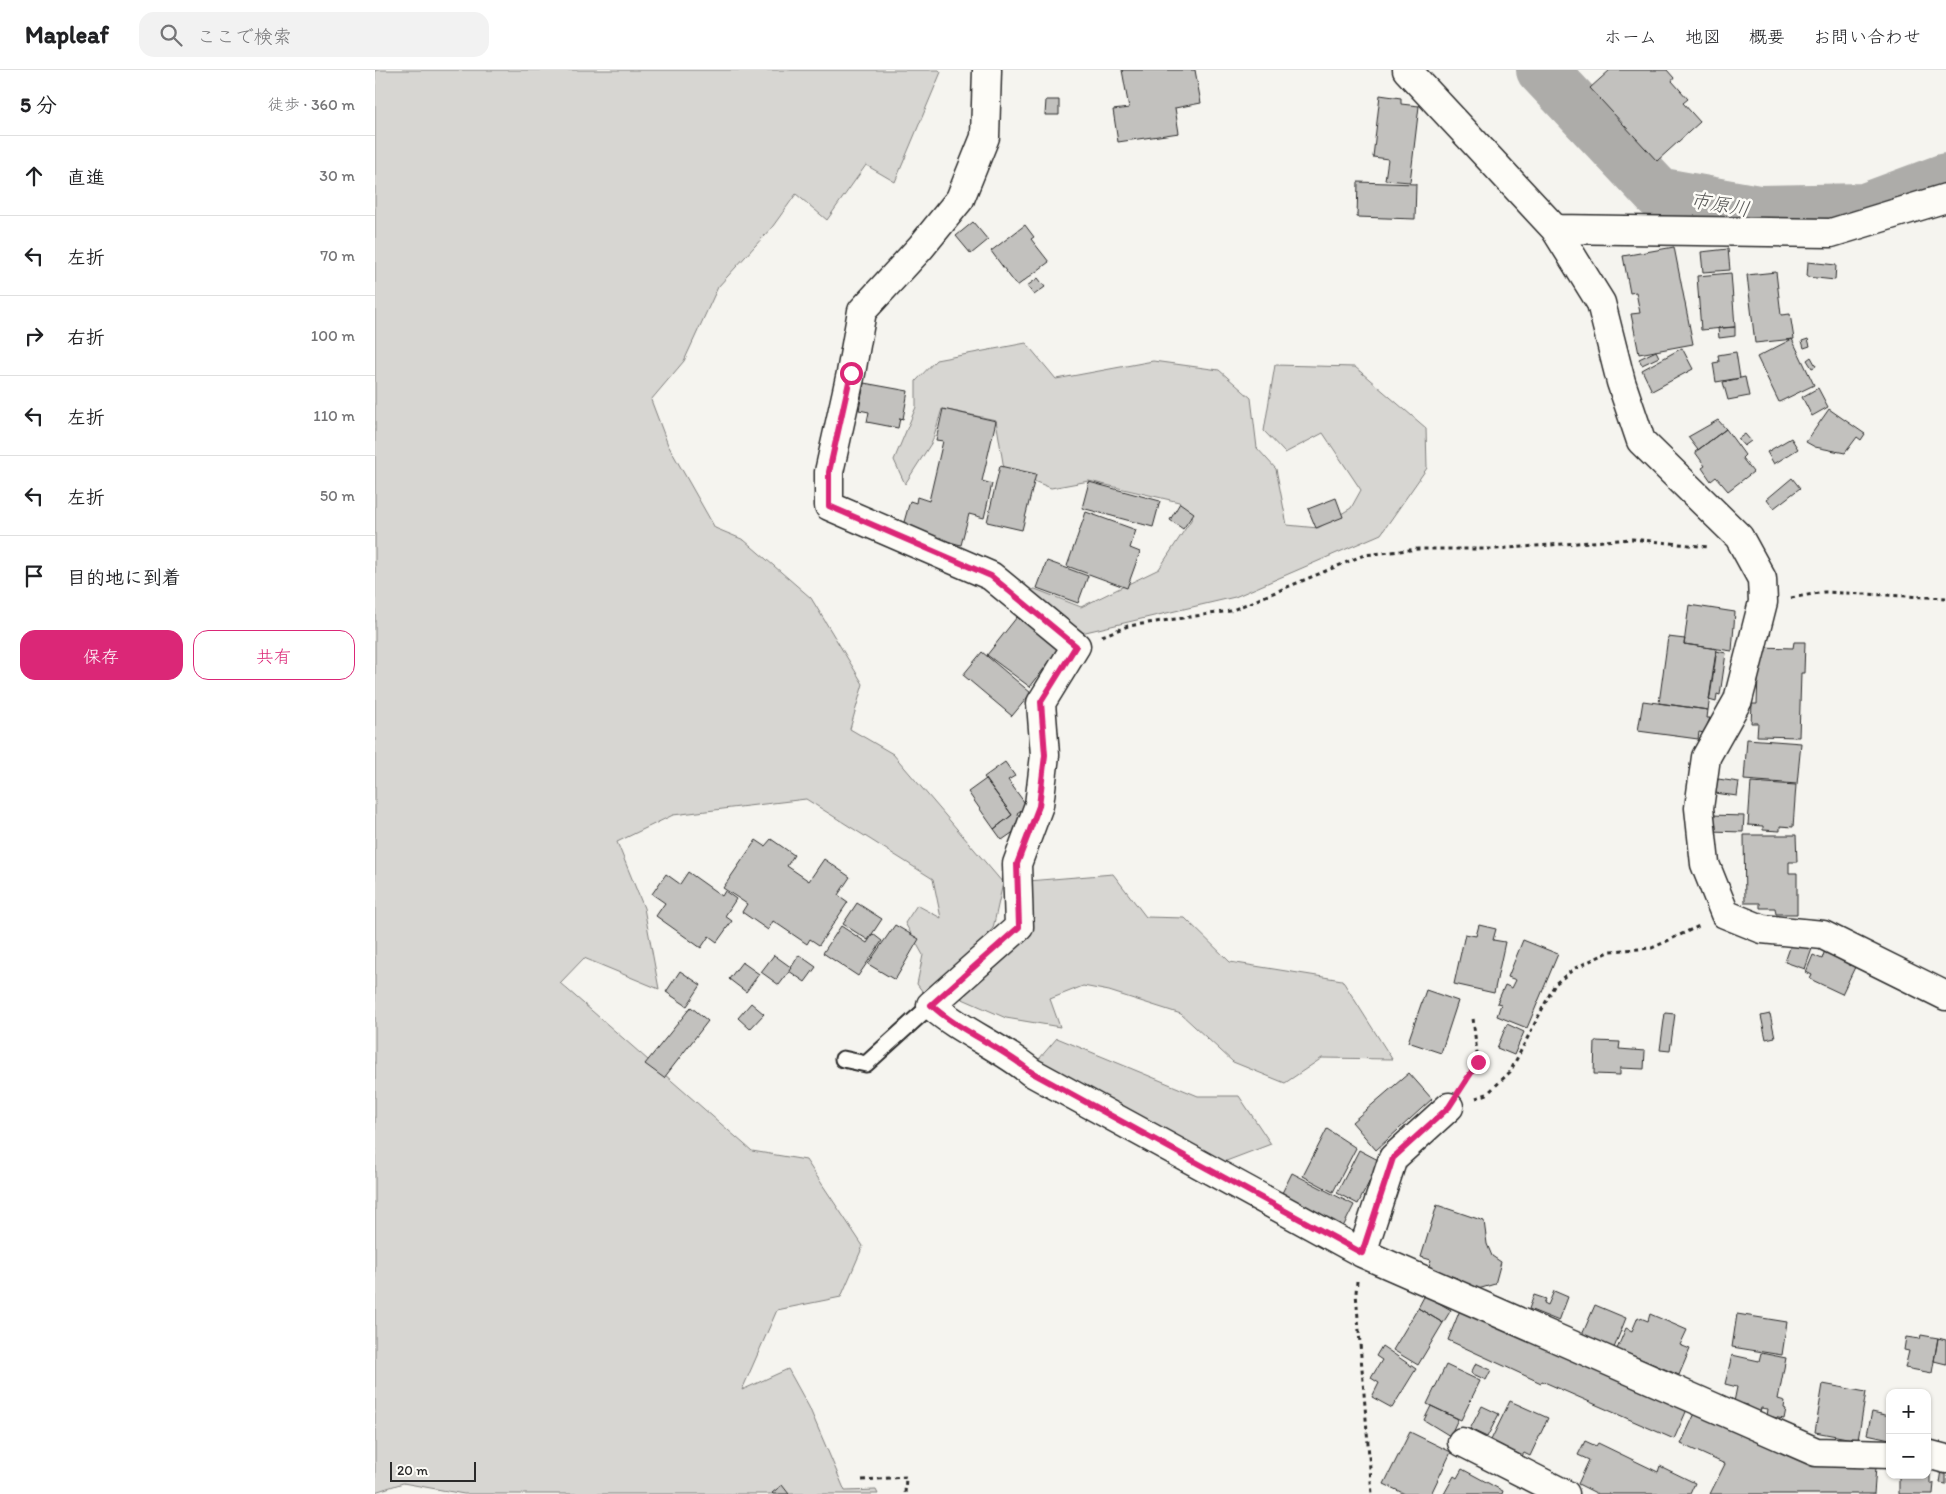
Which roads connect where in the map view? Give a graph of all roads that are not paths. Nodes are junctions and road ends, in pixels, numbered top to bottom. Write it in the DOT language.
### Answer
graph roads {
  1 [pos="987,70"];
  2 [pos="1407,70"];
  3 [pos="1946,198"];
  4 [pos="1555,229"];
  5 [pos="1946,996"];
  6 [pos="931,1005"];
  7 [pos="843,1059"];
  8 [pos="1449,1107"];
  9 [pos="1362,1253"];
  10 [pos="1461,1442"];
  11 [pos="1886,1454"];
  12 [pos="1931,1455"];
  13 [pos="1946,1459"];
  14 [pos="1565,1494"];
  1 -- 6 [label="street"];
  2 -- 4 [label="street"];
  3 -- 4 [label="street"];
  4 -- 5 [label="street"];
  6 -- 7 [label="lane"];
  6 -- 9 [label="street"];
  8 -- 9 [label="street"];
  9 -- 11 [label="street"];
  10 -- 14 [label="street"];
  12 -- 13 [label="street"];
}
